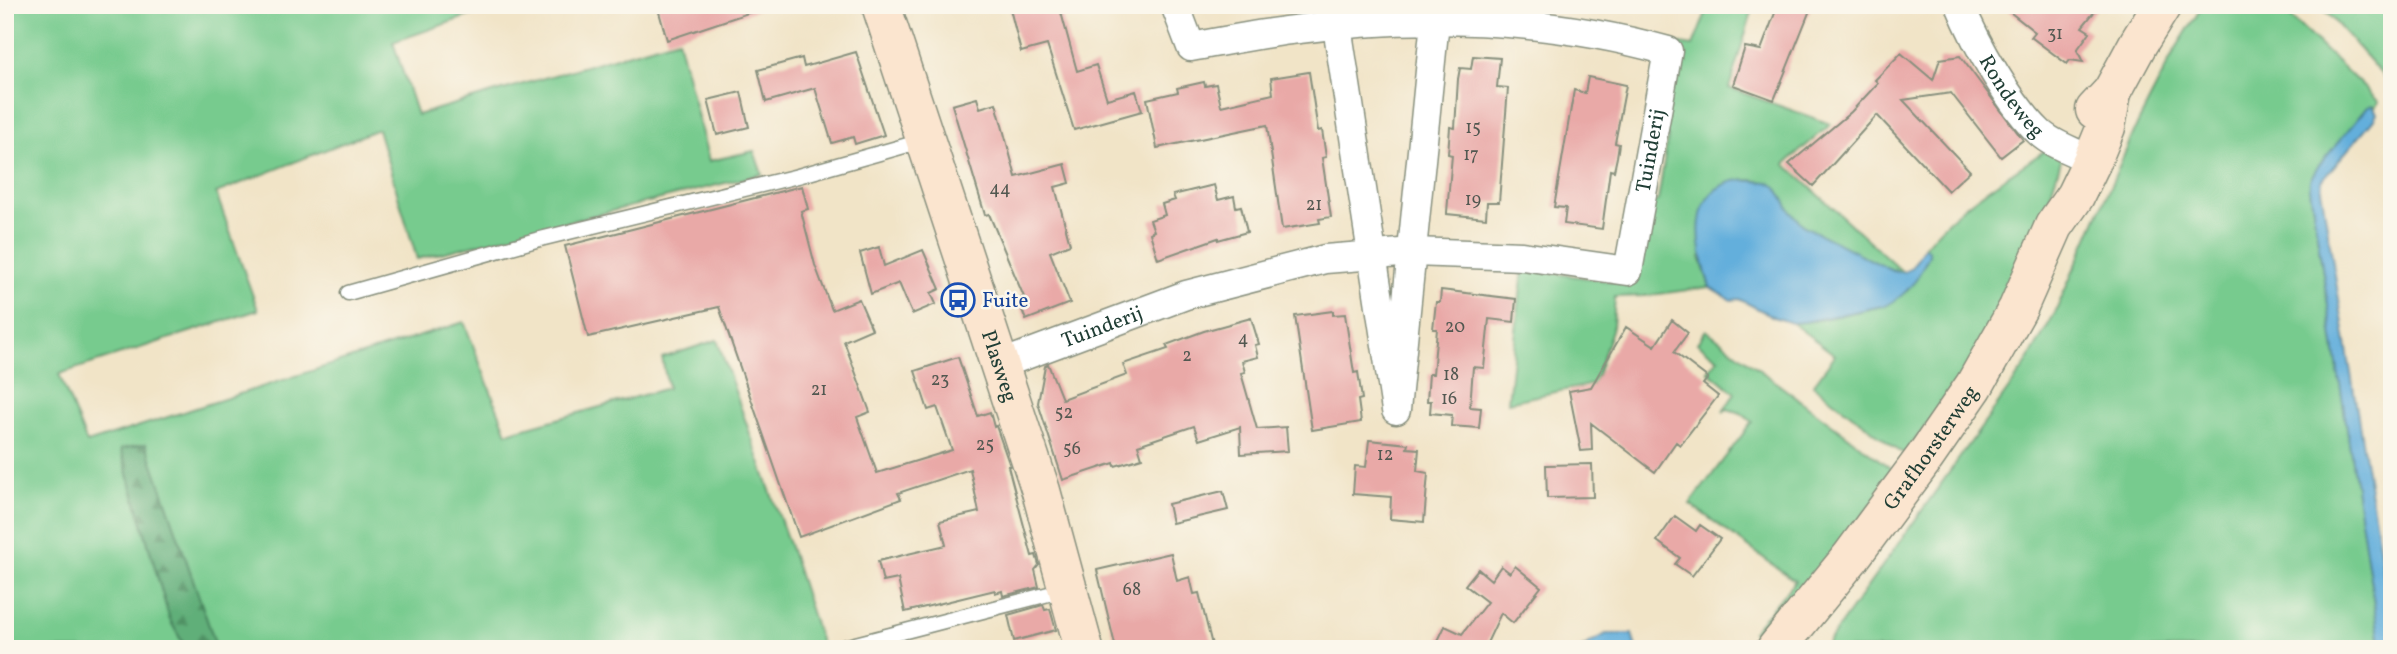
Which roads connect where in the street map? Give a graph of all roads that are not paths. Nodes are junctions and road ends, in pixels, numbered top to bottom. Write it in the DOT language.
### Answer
graph roads {
  1 [pos="881,5"];
  2 [pos="1175,5"];
  3 [pos="1961,5"];
  4 [pos="2162,5"];
  5 [pos="1435,21"];
  6 [pos="1337,26"];
  7 [pos="924,141"];
  8 [pos="2082,156"];
  9 [pos="1413,252"];
  10 [pos="1372,255"];
  11 [pos="348,293"];
  12 [pos="999,365"];
  13 [pos="1069,589"];
  14 [pos="836,649"];
  15 [pos="1084,649"];
  16 [pos="1776,649"];
  1 -- 7 [label="main road, Plasweg"];
  2 -- 6 [label="street, Tuinderij"];
  3 -- 8 [label="street, Rondeweg"];
  4 -- 8 [label="main road, Grafhorsterweg"];
  5 -- 6 [label="street, Tuinderij"];
  5 -- 9 [label="street"];
  5 -- 9 [label="street, Tuinderij"];
  6 -- 10 [label="street"];
  7 -- 11 [label="lane"];
  7 -- 12 [label="main road, Plasweg"];
  8 -- 16 [label="main road, Grafhorsterweg"];
  9 -- 10 [label="street, Tuinderij"];
  9 -- 10 [label="street"];
  10 -- 12 [label="street, Tuinderij"];
  12 -- 13 [label="main road, Plasweg"];
  13 -- 14 [label="lane"];
  13 -- 15 [label="main road, Plasweg"];
}
